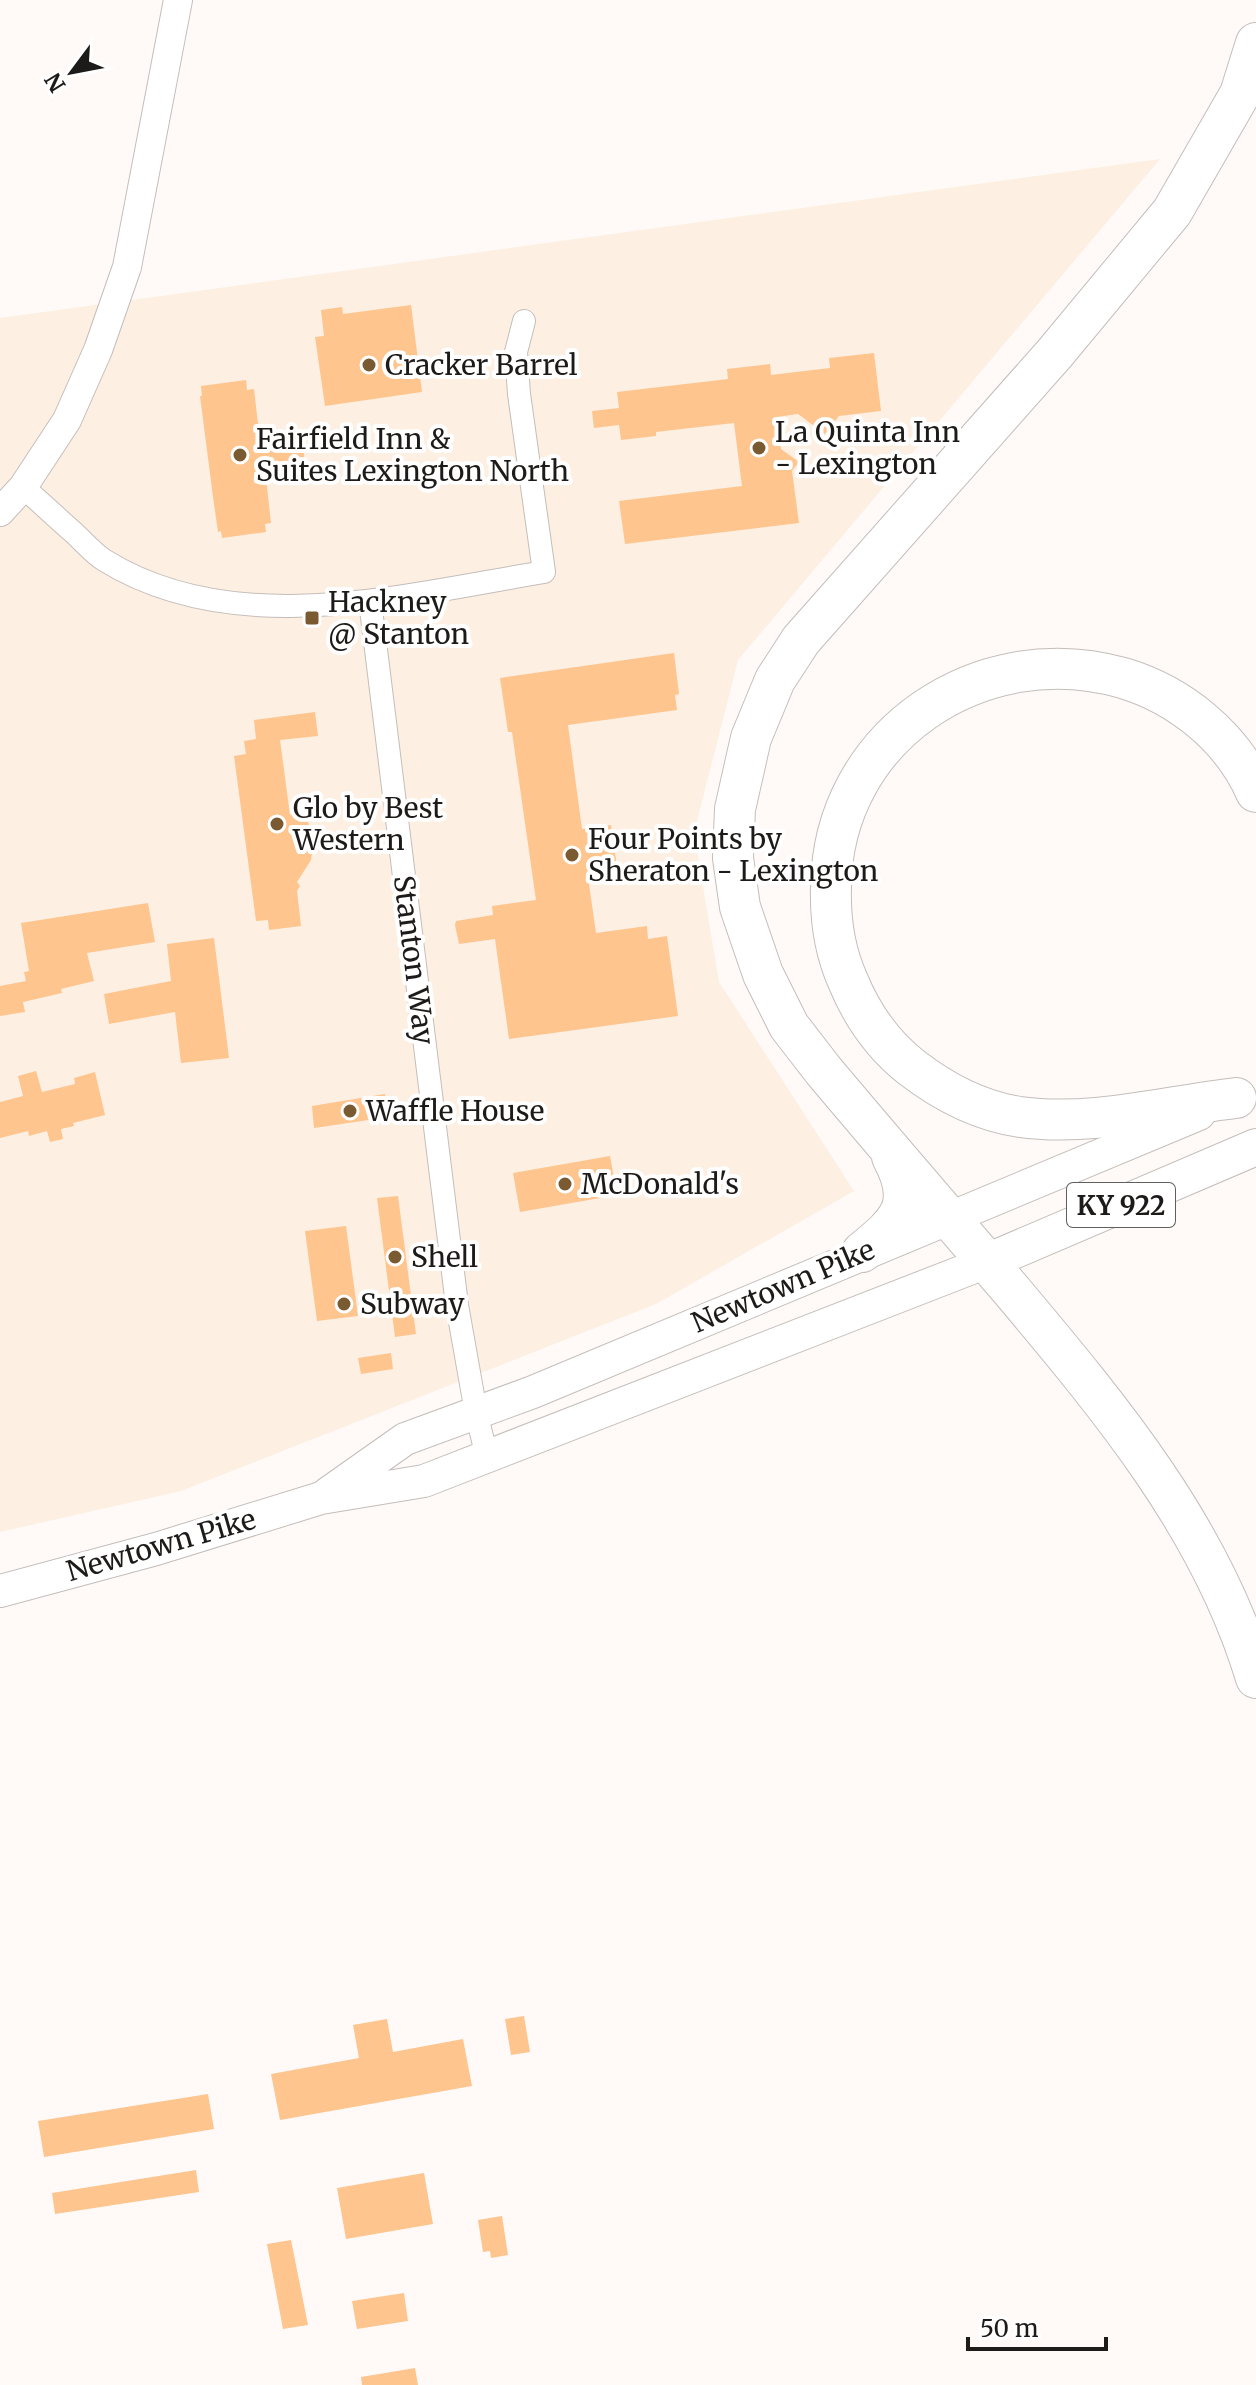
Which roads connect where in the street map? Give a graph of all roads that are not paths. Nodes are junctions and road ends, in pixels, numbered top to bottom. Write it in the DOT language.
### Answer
graph roads {
  1 [pos="178,0"];
  2 [pos="1256,43"];
  3 [pos="524,321"];
  4 [pos="23,487"];
  5 [pos="0,512"];
  6 [pos="370,601"];
  7 [pos="1256,792"];
  8 [pos="1246,1094"];
  9 [pos="884,1143"];
  10 [pos="1256,1147"];
  11 [pos="948,1216"];
  12 [pos="862,1252"];
  13 [pos="987,1262"];
  14 [pos="476,1412"];
  15 [pos="487,1457"];
  16 [pos="321,1498"];
  17 [pos="0,1591"];
  18 [pos="1256,1678"];
  1 -- 4 [label="street"];
  2 -- 9 [label="highway"];
  3 -- 6 [label="street"];
  4 -- 5 [label="street"];
  4 -- 6 [label="street"];
  6 -- 14 [label="street, Stanton Way"];
  7 -- 8 [label="highway"];
  8 -- 11 [label="main road, Newtown Pike / KY 922"];
  9 -- 11 [label="highway"];
  9 -- 12 [label="highway"];
  10 -- 13 [label="highway, Newtown Pike / KY 922"];
  11 -- 12 [label="main road, Newtown Pike / KY 922"];
  11 -- 13 [label="highway"];
  12 -- 14 [label="main road, Newtown Pike / KY 922"];
  13 -- 15 [label="main road, Newtown Pike / KY 922"];
  13 -- 18 [label="highway"];
  14 -- 15 [label="street, Stanton Way"];
  14 -- 16 [label="main road, Newtown Pike / KY 922"];
  15 -- 16 [label="main road, Newtown Pike / KY 922"];
  16 -- 17 [label="main road, Newtown Pike / KY 922"];
}
